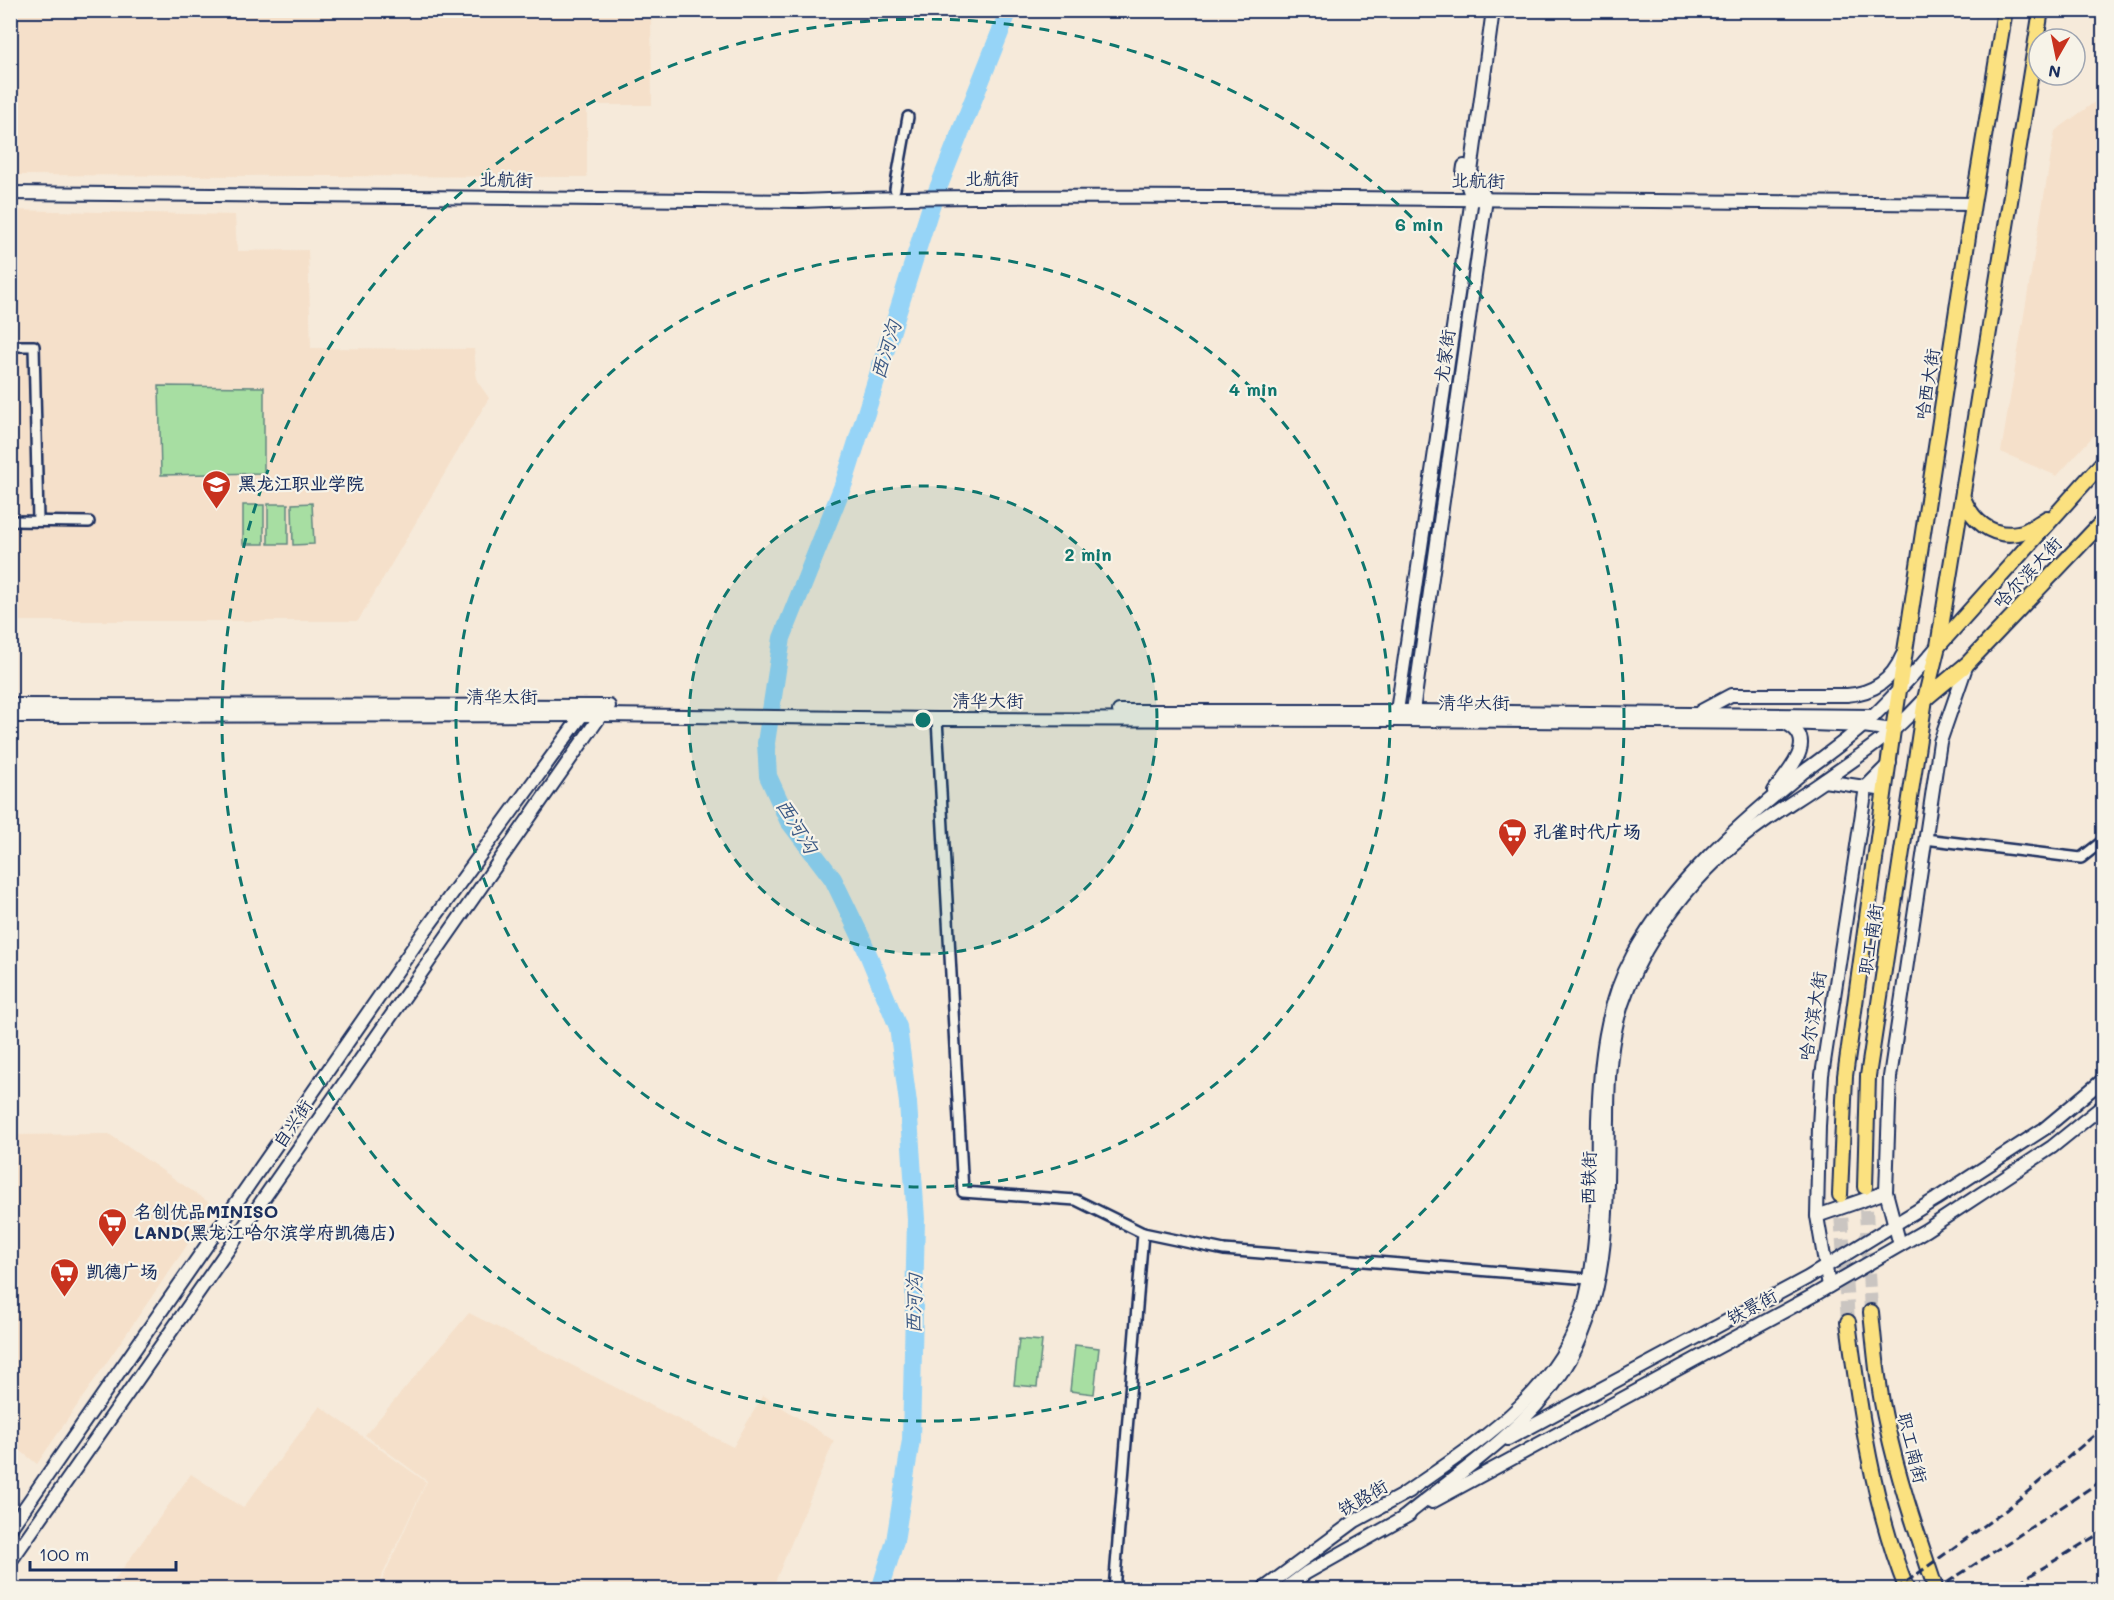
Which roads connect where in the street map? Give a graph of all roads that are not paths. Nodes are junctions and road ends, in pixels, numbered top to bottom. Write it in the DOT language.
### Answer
graph roads {
  1 [pos="1485,10"];
  2 [pos="1493,10"];
  3 [pos="2006,10"];
  4 [pos="2041,10"];
  5 [pos="908,117"];
  6 [pos="895,189"];
  7 [pos="10,193"];
  8 [pos="1472,198"];
  9 [pos="1486,199"];
  10 [pos="1973,204"];
  11 [pos="10,346"];
  12 [pos="2103,461"];
  13 [pos="1963,498"];
  14 [pos="2057,513"];
  15 [pos="2103,519"];
  16 [pos="10,521"];
  17 [pos="38,521"];
  18 [pos="89,522"];
  19 [pos="1938,646"];
  20 [pos="1906,647"];
  21 [pos="1967,664"];
  22 [pos="1900,690"];
  23 [pos="1925,699"];
  24 [pos="10,705"];
  25 [pos="582,710"];
  26 [pos="602,710"];
  27 [pos="1397,711"];
  28 [pos="1413,711"];
  29 [pos="1695,713"];
  30 [pos="862,715"];
  31 [pos="10,716"];
  32 [pos="1874,716"];
  33 [pos="937,719"];
  34 [pos="1786,723"];
  35 [pos="1863,726"];
  36 [pos="1893,730"];
  37 [pos="1890,763"];
  38 [pos="1824,781"];
  39 [pos="1866,787"];
  40 [pos="1885,790"];
  41 [pos="1763,811"];
  42 [pos="1925,839"];
  43 [pos="2103,840"];
  44 [pos="2103,1079"];
  45 [pos="2103,1105"];
  46 [pos="1865,1187"];
  47 [pos="1886,1192"];
  48 [pos="1840,1195"];
  49 [pos="1817,1216"];
  50 [pos="1895,1224"];
  51 [pos="1143,1233"];
  52 [pos="1900,1245"];
  53 [pos="1826,1266"];
  54 [pos="1589,1279"];
  55 [pos="1829,1286"];
  56 [pos="1871,1312"];
  57 [pos="1848,1322"];
  58 [pos="1490,1449"];
  59 [pos="1404,1494"];
  60 [pos="1403,1518"];
  61 [pos="10,1529"];
  62 [pos="10,1562"];
  63 [pos="1114,1590"];
  64 [pos="1262,1590"];
  65 [pos="1283,1590"];
  66 [pos="1906,1590"];
  67 [pos="1936,1590"];
  1 -- 8 [label="main road, 尤家街"];
  2 -- 9 [label="main road"];
  3 -- 10 [label="main road, 哈西大街"];
  4 -- 13 [label="main road"];
  5 -- 6 [label="street"];
  7 -- 8 [label="main road, 北航街"];
  8 -- 9 [label="main road, 北航街"];
  8 -- 27 [label="main road, 尤家街"];
  9 -- 10 [label="main road, 北航街"];
  9 -- 28 [label="main road, 尤家街"];
  10 -- 20 [label="main road, 哈西大街"];
  11 -- 17 [label="street"];
  12 -- 14 [label="main road, 哈尔滨大街"];
  13 -- 14 [label="main road"];
  13 -- 19 [label="main road"];
  14 -- 19 [label="main road, 哈尔滨大街"];
  15 -- 21 [label="main road, 哈尔滨大街"];
  16 -- 17 [label="street"];
  17 -- 18 [label="street"];
  19 -- 22 [label="main road"];
  19 -- 23 [label="main road"];
  20 -- 22 [label="main road, 哈西大街"];
  20 -- 29 [label="main road"];
  21 -- 23 [label="main road, 哈尔滨大街"];
  21 -- 42 [label="main road"];
  22 -- 32 [label="main road"];
  22 -- 36 [label="main road, 哈西大街"];
  23 -- 36 [label="main road"];
  23 -- 46 [label="main road, 职工南街"];
  24 -- 25 [label="main road, 清华大街"];
  25 -- 26 [label="main road, 清华大街"];
  25 -- 31 [label="main road, 清华大街"];
  25 -- 61 [label="main road, 自兴街"];
  26 -- 30 [label="main road, 清华大街"];
  26 -- 62 [label="main road, 自兴街"];
  27 -- 28 [label="main road, 清华大街"];
  27 -- 30 [label="main road, 清华大街"];
  28 -- 29 [label="main road, 清华大街"];
  29 -- 32 [label="main road, 清华大街"];
  30 -- 33 [label="main road, 清华大街"];
  32 -- 35 [label="main road"];
  33 -- 34 [label="main road, 清华大街"];
  33 -- 51 [label="street"];
  34 -- 35 [label="main road, 清华大街"];
  34 -- 41 [label="main road"];
  35 -- 36 [label="main road, 清华大街"];
  35 -- 41 [label="main road"];
  36 -- 37 [label="main road, 哈西大街"];
  36 -- 38 [label="main road"];
  37 -- 39 [label="main road"];
  37 -- 40 [label="main road, 职工南街"];
  38 -- 39 [label="main road"];
  38 -- 41 [label="main road"];
  39 -- 40 [label="main road"];
  39 -- 49 [label="main road, 哈尔滨大街"];
  40 -- 48 [label="main road, 职工南街"];
  41 -- 54 [label="main road, 西铁街"];
  41 -- 58 [label="main road, 西铁街"];
  42 -- 43 [label="street"];
  42 -- 47 [label="main road"];
  44 -- 50 [label="main road, 铁景街"];
  45 -- 52 [label="main road, 铁景街"];
  47 -- 49 [label="main road"];
  47 -- 50 [label="main road"];
  49 -- 53 [label="main road, 哈尔滨大街"];
  50 -- 52 [label="main road"];
  50 -- 53 [label="main road, 铁景街"];
  51 -- 54 [label="street"];
  51 -- 63 [label="street"];
  52 -- 55 [label="main road, 铁景街"];
  53 -- 55 [label="main road, 哈尔滨大街"];
  53 -- 58 [label="main road, 铁景街"];
  54 -- 59 [label="main road, 西铁街"];
  55 -- 60 [label="main road, 铁景街"];
  56 -- 67 [label="main road, 职工南街"];
  57 -- 66 [label="main road"];
  58 -- 59 [label="main road, 铁路街"];
  58 -- 60 [label="main road, 西铁街"];
  59 -- 64 [label="main road, 铁路街"];
  60 -- 65 [label="main road, 铁路街"];
}
